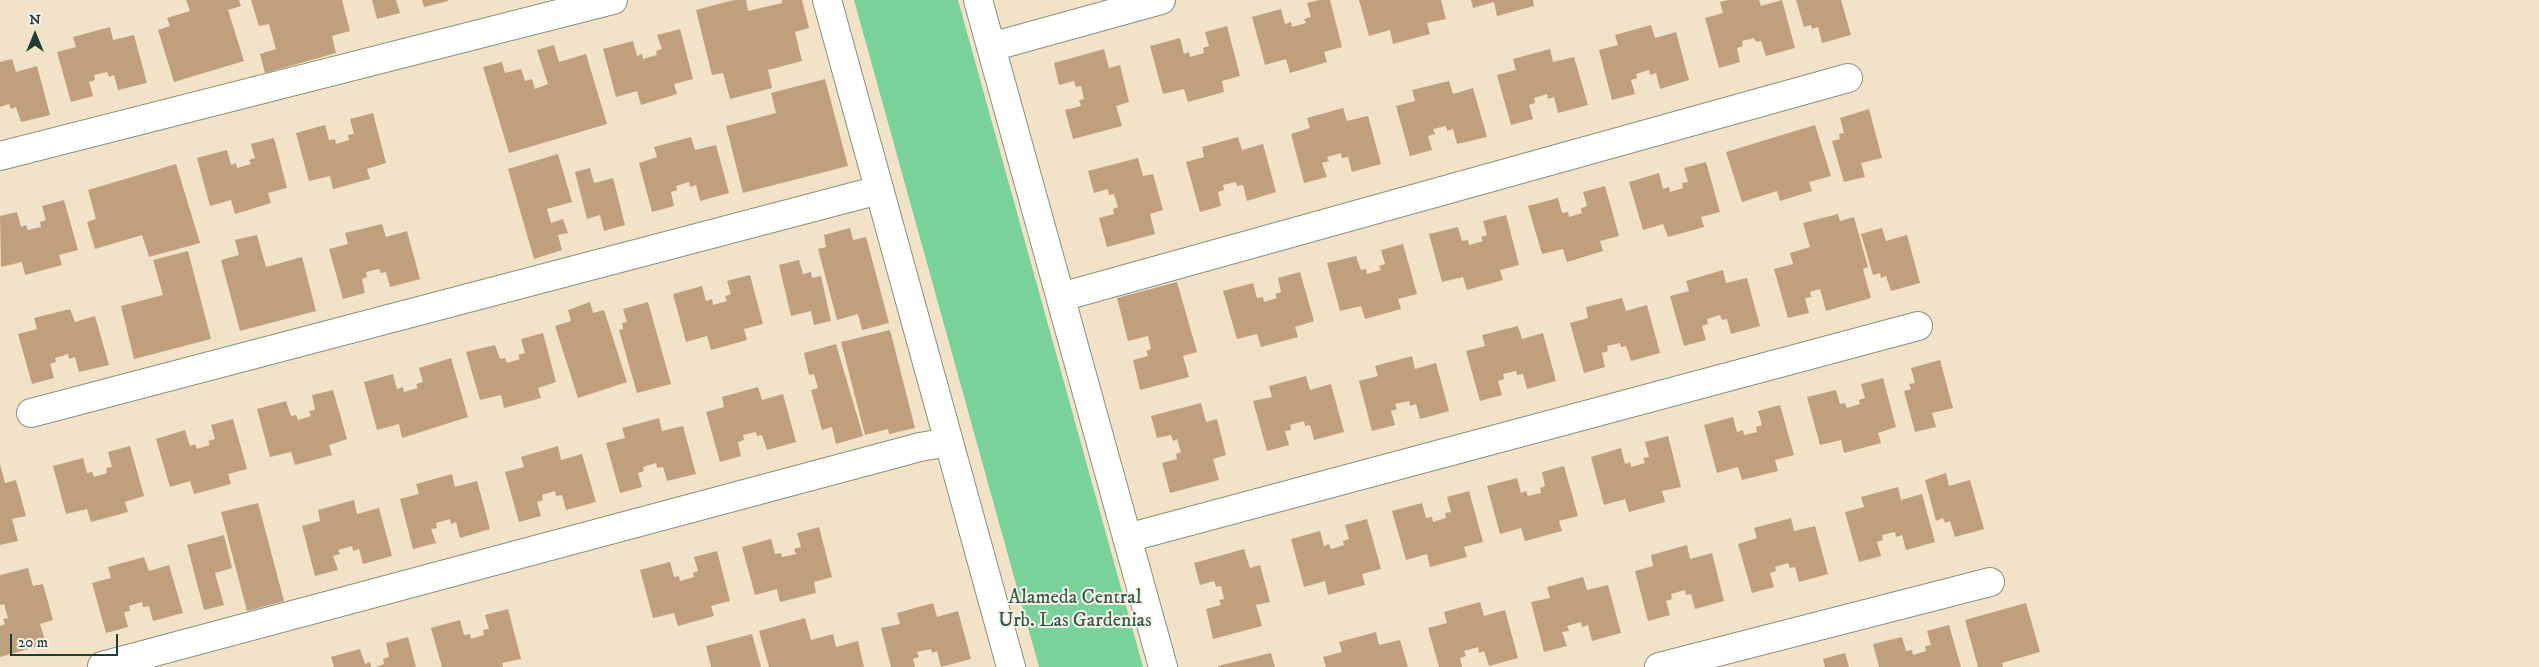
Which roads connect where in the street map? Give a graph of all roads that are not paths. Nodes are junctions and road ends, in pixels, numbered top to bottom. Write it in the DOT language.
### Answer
graph roads {
  1 [pos="613,0"];
  2 [pos="827,0"];
  3 [pos="978,0"];
  4 [pos="1162,0"];
  5 [pos="991,47"];
  6 [pos="1848,78"];
  7 [pos="0,156"];
  8 [pos="879,190"];
  9 [pos="1061,297"];
  10 [pos="1918,326"];
  11 [pos="30,413"];
  12 [pos="948,442"];
  13 [pos="1127,538"];
  14 [pos="1990,582"];
  15 [pos="102,666"];
  16 [pos="1011,667"];
  17 [pos="1163,667"];
  18 [pos="1658,667"];
  1 -- 7 [label="street"];
  2 -- 8 [label="street"];
  3 -- 5 [label="street"];
  4 -- 5 [label="street"];
  5 -- 9 [label="street"];
  6 -- 9 [label="street"];
  8 -- 11 [label="street"];
  8 -- 12 [label="street"];
  9 -- 13 [label="street"];
  10 -- 13 [label="street"];
  12 -- 15 [label="street"];
  12 -- 16 [label="street"];
  13 -- 17 [label="street"];
  14 -- 18 [label="street"];
}
